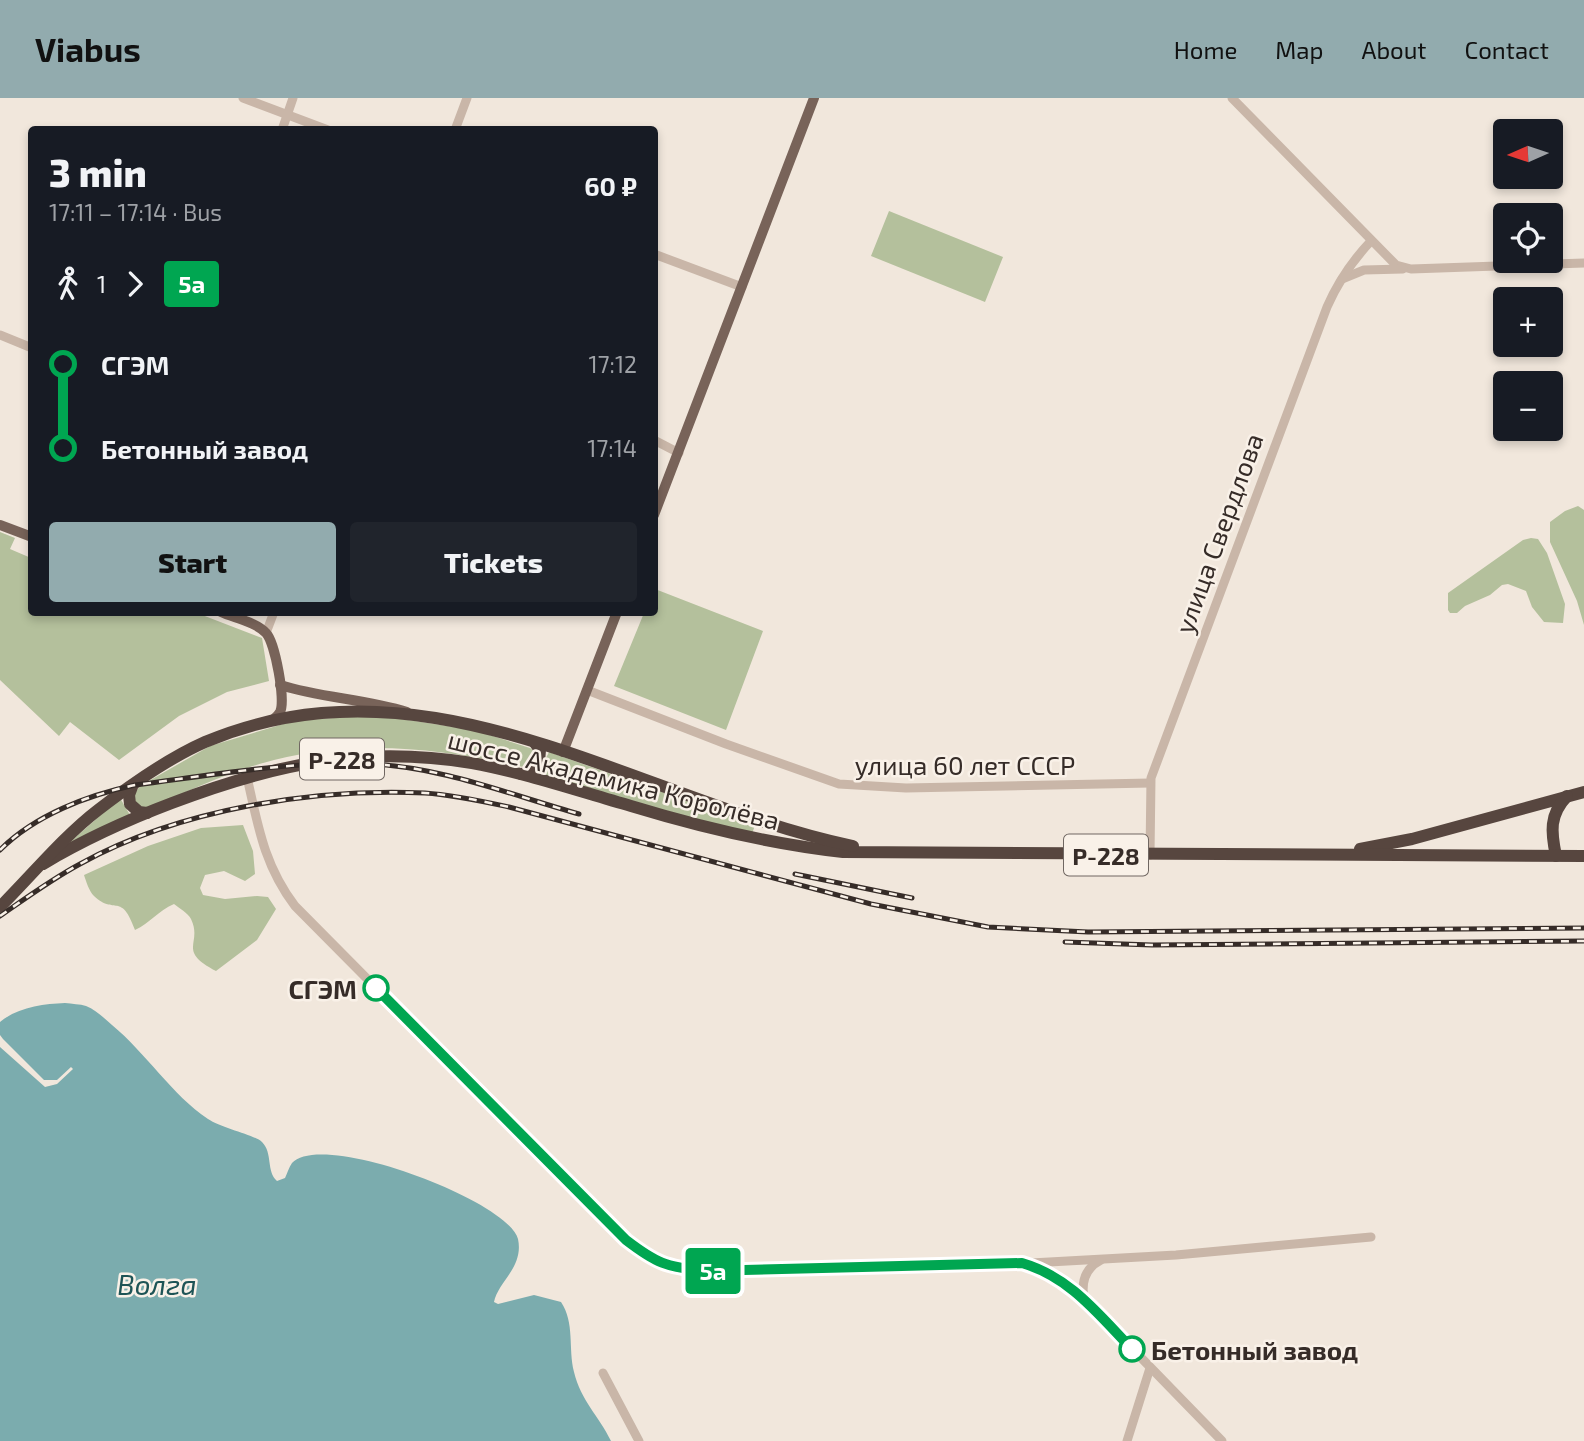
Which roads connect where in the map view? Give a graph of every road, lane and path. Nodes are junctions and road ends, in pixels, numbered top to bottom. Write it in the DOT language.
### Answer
graph roads {
  1 [pos="243,98"];
  2 [pos="293,98"];
  3 [pos="467,98"];
  4 [pos="814,98"];
  5 [pos="1239,100"];
  6 [pos="287,115"];
  7 [pos="283,126"];
  8 [pos="317,126"];
  9 [pos="456,126"];
  10 [pos="1371,241"];
  11 [pos="658,256"];
  12 [pos="1584,263"];
  13 [pos="1411,269"];
  14 [pos="1339,281"];
  15 [pos="742,287"];
  16 [pos="0,335"];
  17 [pos="28,346"];
  18 [pos="658,442"];
  19 [pos="679,453"];
  20 [pos="658,505"];
  21 [pos="0,525"];
  22 [pos="28,536"];
  23 [pos="230,616"];
  24 [pos="272,616"];
  25 [pos="615,616"];
  26 [pos="266,633"];
  27 [pos="280,685"];
  28 [pos="587,690"];
  29 [pos="414,714"];
  30 [pos="265,723"];
  31 [pos="535,743"];
  32 [pos="563,752"];
  33 [pos="521,775"];
  34 [pos="247,777"];
  35 [pos="1150,783"];
  36 [pos="131,787"];
  37 [pos="1584,792"];
  38 [pos="1567,796"];
  39 [pos="147,813"];
  40 [pos="880,852"];
  41 [pos="1332,853"];
  42 [pos="1150,855"];
  43 [pos="1556,856"];
  44 [pos="1584,856"];
  45 [pos="43,864"];
  46 [pos="0,906"];
  47 [pos="1371,1237"];
  48 [pos="1103,1259"];
  49 [pos="1022,1263"];
  50 [pos="1084,1299"];
  51 [pos="1150,1368"];
  52 [pos="603,1373"];
  53 [pos="639,1441"];
  54 [pos="1127,1441"];
  55 [pos="1222,1441"];
  1 -- 6 [label="street"];
  2 -- 6 [label="street"];
  3 -- 9 [label="street"];
  4 -- 15 [label="main road"];
  5 -- 10 [label="street"];
  6 -- 7 [label="street"];
  6 -- 8 [label="street"];
  10 -- 13 [label="street"];
  10 -- 14 [label="street, улица Свердлова"];
  11 -- 15 [label="street"];
  12 -- 13 [label="street"];
  13 -- 14 [label="street"];
  14 -- 35 [label="street, улица Свердлова"];
  15 -- 19 [label="main road"];
  16 -- 17 [label="street"];
  18 -- 19 [label="street"];
  19 -- 20 [label="main road"];
  21 -- 22 [label="main road"];
  23 -- 26 [label="main road"];
  24 -- 26 [label="street"];
  25 -- 28 [label="main road"];
  26 -- 27 [label="main road"];
  27 -- 29 [label="main road"];
  27 -- 30 [label="main road"];
  28 -- 32 [label="main road"];
  28 -- 35 [label="street, улица 60 лет СССР"];
  29 -- 30 [label="highway, шоссе Академика Королёва / Р-228"];
  29 -- 31 [label="highway, шоссе Академика Королёва / Р-228"];
  30 -- 36 [label="highway, шоссе Академика Королёва / Р-228"];
  31 -- 32 [label="highway, шоссе Академика Королёва / Р-228"];
  31 -- 33 [label="highway"];
  32 -- 40 [label="highway, шоссе Академика Королёва / Р-228"];
  33 -- 34 [label="highway, шоссе Академика Королёва / Р-228"];
  33 -- 40 [label="highway, шоссе Академика Королёва / Р-228"];
  34 -- 39 [label="highway, шоссе Академика Королёва / Р-228"];
  34 -- 49 [label="street"];
  35 -- 42 [label="street, улица Свердлова"];
  36 -- 39 [label="highway"];
  36 -- 45 [label="highway, шоссе Академика Королёва / Р-228"];
  37 -- 38 [label="highway, шоссе Академика Королёва / Р-228"];
  38 -- 41 [label="highway, шоссе Академика Королёва / Р-228"];
  38 -- 43 [label="highway"];
  39 -- 45 [label="highway, шоссе Академика Королёва / Р-228"];
  40 -- 42 [label="highway, шоссе Академика Королёва / Р-228"];
  41 -- 42 [label="highway, шоссе Академика Королёва / Р-228"];
  41 -- 43 [label="highway, шоссе Академика Королёва / Р-228"];
  43 -- 44 [label="highway, шоссе Академика Королёва / Р-228"];
  45 -- 46 [label="highway, Р-228"];
  47 -- 48 [label="street"];
  48 -- 49 [label="street"];
  48 -- 50 [label="street"];
  49 -- 50 [label="street"];
  50 -- 51 [label="street"];
  51 -- 54 [label="street"];
  51 -- 55 [label="street"];
  52 -- 53 [label="street"];
}
